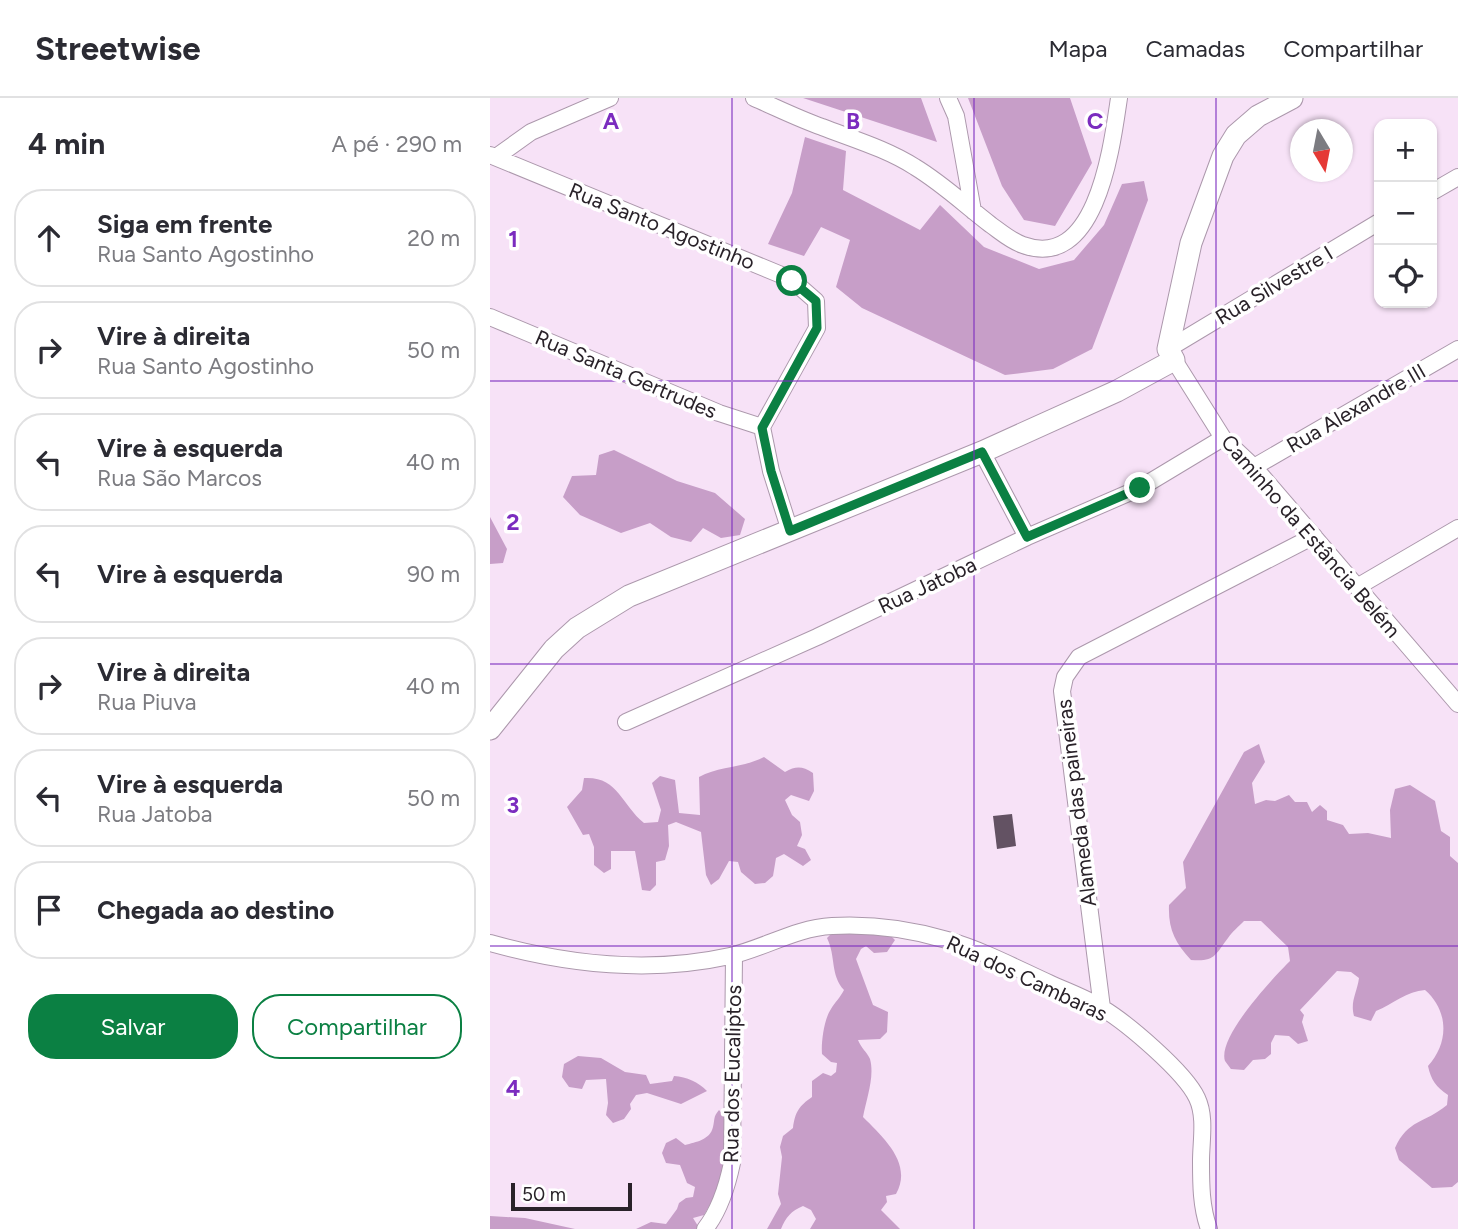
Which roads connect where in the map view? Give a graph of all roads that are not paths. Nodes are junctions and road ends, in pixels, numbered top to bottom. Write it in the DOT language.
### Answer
graph roads {
  1 [pos="610,98"];
  2 [pos="754,98"];
  3 [pos="948,98"];
  4 [pos="1119,98"];
  5 [pos="1292,98"];
  6 [pos="493,156"];
  7 [pos="1458,177"];
  8 [pos="1437,189"];
  9 [pos="973,211"];
  10 [pos="1374,225"];
  11 [pos="490,317"];
  12 [pos="1458,349"];
  13 [pos="1171,354"];
  14 [pos="762,428"];
  15 [pos="1223,438"];
  16 [pos="982,452"];
  17 [pos="1254,467"];
  18 [pos="1458,528"];
  19 [pos="790,531"];
  20 [pos="1314,536"];
  21 [pos="1027,537"];
  22 [pos="1357,587"];
  23 [pos="1458,704"];
  24 [pos="492,719"];
  25 [pos="625,722"];
  26 [pos="490,943"];
  27 [pos="734,955"];
  28 [pos="1102,1008"];
  29 [pos="705,1229"];
  30 [pos="1209,1229"];
  1 -- 6 [label="street"];
  2 -- 9 [label="street"];
  3 -- 9 [label="street"];
  4 -- 9 [label="street"];
  5 -- 13 [label="street"];
  6 -- 14 [label="street, Rua Santo Agostinho"];
  7 -- 8 [label="street"];
  10 -- 13 [label="street, Rua Silvestre I"];
  11 -- 14 [label="street, Rua Santa Gertrudes"];
  12 -- 17 [label="street, Rua Alexandre III"];
  13 -- 15 [label="street, Caminho da Estância Belém"];
  13 -- 16 [label="street"];
  14 -- 19 [label="street"];
  15 -- 17 [label="street, Caminho da Estância Belém"];
  15 -- 21 [label="street, Rua Jatoba"];
  16 -- 19 [label="street"];
  16 -- 21 [label="street"];
  17 -- 20 [label="street, Caminho da Estância Belém"];
  18 -- 22 [label="street"];
  19 -- 24 [label="street"];
  20 -- 22 [label="street, Caminho da Estância Belém"];
  20 -- 28 [label="street, Alameda das paineiras"];
  21 -- 25 [label="street, Rua Jatoba"];
  22 -- 23 [label="street, Caminho da Estância Belém"];
  26 -- 27 [label="street, Rua dos Cambaras"];
  27 -- 28 [label="street, Rua dos Cambaras"];
  27 -- 29 [label="street, Rua dos Eucaliptos"];
  28 -- 30 [label="street, Rua dos Cambaras"];
}
